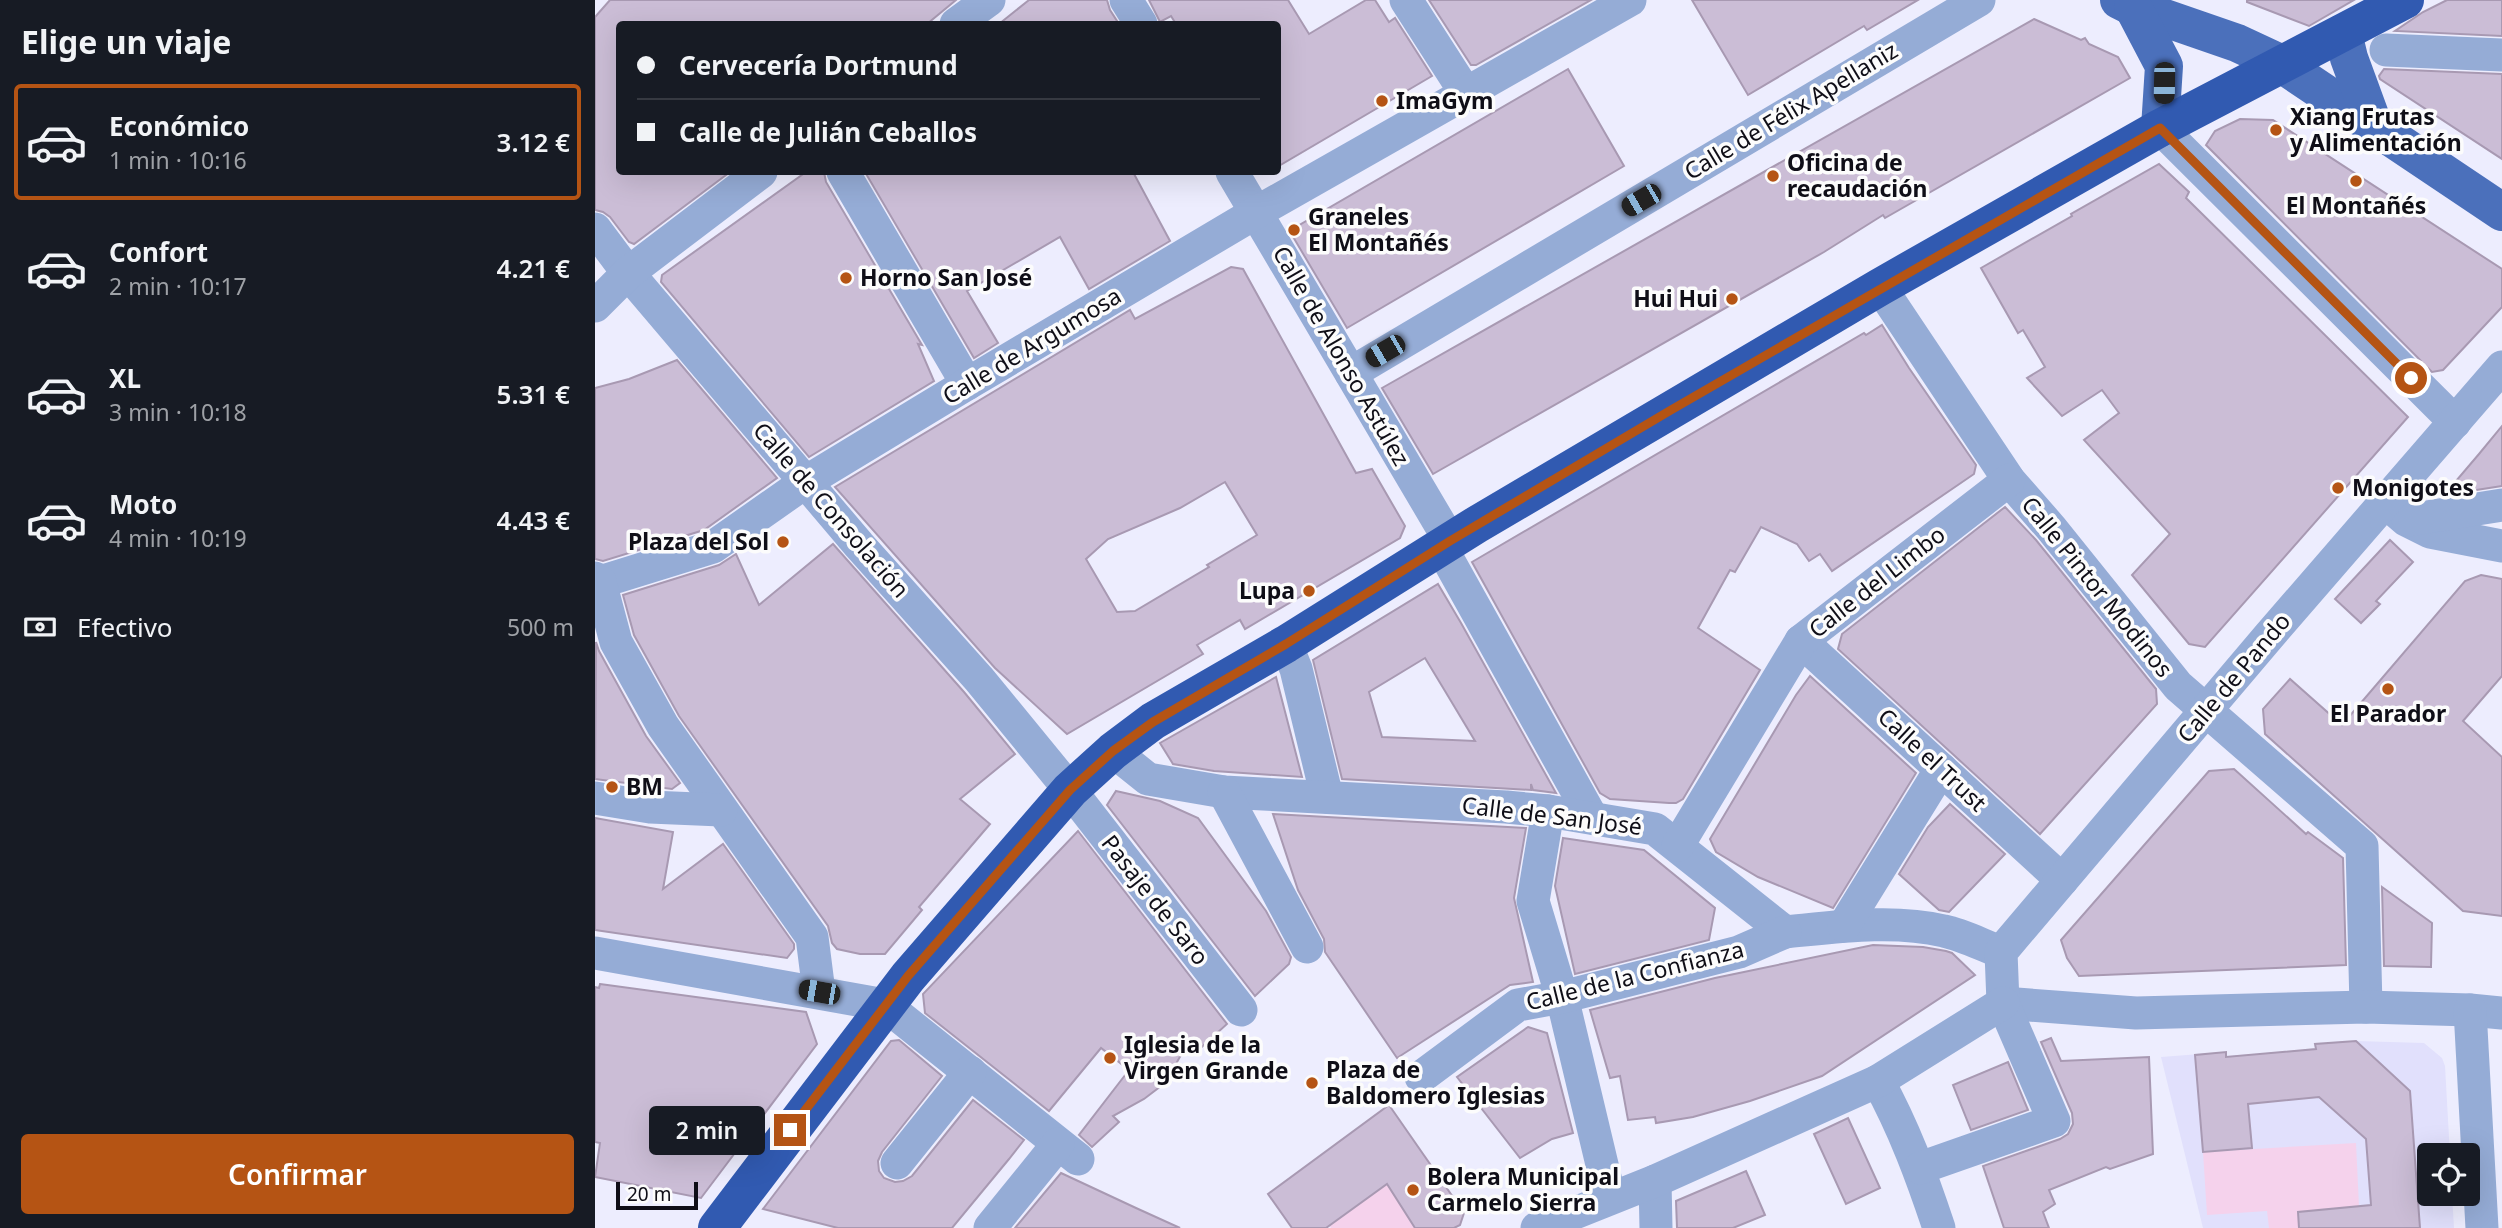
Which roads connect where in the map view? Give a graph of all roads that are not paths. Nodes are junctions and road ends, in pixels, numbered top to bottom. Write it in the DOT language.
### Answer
graph roads {
  1 [pos="989,0"];
  2 [pos="1126,0"];
  3 [pos="1406,0"];
  4 [pos="1630,0"];
  5 [pos="1979,0"];
  6 [pos="2405,0"];
  7 [pos="2126,4"];
  8 [pos="960,21"];
  9 [pos="1139,21"];
  10 [pos="2343,33"];
  11 [pos="2386,50"];
  12 [pos="2502,55"];
  13 [pos="2280,63"];
  14 [pos="1467,95"];
  15 [pos="2160,128"];
  16 [pos="2375,129"];
  17 [pos="757,175"];
  18 [pos="845,175"];
  19 [pos="1234,175"];
  20 [pos="1257,212"];
  21 [pos="2502,212"];
  22 [pos="595,229"];
  23 [pos="628,273"];
  24 [pos="1880,287"];
  25 [pos="595,306"];
  26 [pos="2502,367"];
  27 [pos="1351,373"];
  28 [pos="967,384"];
  29 [pos="2455,422"];
  30 [pos="2009,480"];
  31 [pos="807,481"];
  32 [pos="2502,505"];
  33 [pos="2396,511"];
  34 [pos="1445,544"];
  35 [pos="2502,546"];
  36 [pos="598,580"];
  37 [pos="1801,641"];
  38 [pos="1286,644"];
  39 [pos="2206,711"];
  40 [pos="1113,751"];
  41 [pos="1941,769"];
  42 [pos="1070,790"];
  43 [pos="1224,792"];
  44 [pos="1327,796"];
  45 [pos="595,797"];
  46 [pos="721,810"];
  47 [pos="1548,811"];
  48 [pos="1592,818"];
  49 [pos="1678,845"];
  50 [pos="2062,880"];
  51 [pos="1844,926"];
  52 [pos="1785,932"];
  53 [pos="1307,947"];
  54 [pos="2001,952"];
  55 [pos="595,953"];
  56 [pos="819,992"];
  57 [pos="1562,997"];
  58 [pos="2003,1003"];
  59 [pos="885,1005"];
  60 [pos="2366,1007"];
  61 [pos="1241,1010"];
  62 [pos="2486,1012"];
  63 [pos="970,1072"];
  64 [pos="1421,1077"];
  65 [pos="1878,1081"];
  66 [pos="897,1163"];
  67 [pos="1920,1168"];
  68 [pos="1655,1181"];
  69 [pos="1610,1198"];
  70 [pos="716,1228"];
  71 [pos="990,1228"];
  72 [pos="1540,1228"];
  73 [pos="1656,1228"];
  74 [pos="1939,1228"];
  75 [pos="2482,1228"];
  1 -- 8 [label="street"];
  2 -- 9 [label="street"];
  3 -- 14 [label="street"];
  4 -- 14 [label="street, Calle de Argumosa"];
  5 -- 27 [label="street, Calle de Félix Apellaniz"];
  6 -- 10 [label="highway"];
  7 -- 13 [label="main road"];
  7 -- 15 [label="main road"];
  10 -- 13 [label="highway"];
  10 -- 16 [label="main road"];
  11 -- 12 [label="street"];
  13 -- 15 [label="highway"];
  13 -- 16 [label="main road"];
  14 -- 20 [label="street, Calle de Argumosa"];
  15 -- 24 [label="highway"];
  15 -- 29 [label="street"];
  16 -- 21 [label="main road"];
  17 -- 23 [label="street"];
  18 -- 28 [label="street"];
  19 -- 20 [label="street, Calle de Alonso Astúlez"];
  20 -- 27 [label="street, Calle de Alonso Astúlez"];
  20 -- 28 [label="street, Calle de Argumosa"];
  22 -- 23 [label="street, Calle de Consolación"];
  23 -- 25 [label="street"];
  23 -- 31 [label="street, Calle de Consolación"];
  24 -- 30 [label="street, Calle Pintor Modinos"];
  24 -- 34 [label="highway"];
  26 -- 29 [label="street, Calle de Pando"];
  27 -- 34 [label="street, Calle de Alonso Astúlez"];
  28 -- 31 [label="street, Calle de Argumosa"];
  29 -- 33 [label="street, Calle de Pando"];
  30 -- 37 [label="street, Calle del Limbo"];
  30 -- 39 [label="street, Calle Pintor Modinos"];
  31 -- 36 [label="street"];
  31 -- 42 [label="street, Calle de Consolación"];
  32 -- 33 [label="street"];
  33 -- 35 [label="street"];
  33 -- 39 [label="street, Calle de Pando"];
  34 -- 38 [label="highway"];
  34 -- 48 [label="street, Calle de Alonso Astúlez"];
  36 -- 46 [label="street"];
  37 -- 41 [label="street, Calle el Trust"];
  37 -- 49 [label="street, Calle del Limbo"];
  38 -- 40 [label="highway"];
  38 -- 44 [label="street"];
  39 -- 50 [label="street, Calle de Pando"];
  39 -- 60 [label="street, Calle Pintor Modinos"];
  40 -- 42 [label="highway"];
  40 -- 43 [label="street"];
  41 -- 50 [label="street, Calle el Trust"];
  41 -- 51 [label="street"];
  42 -- 59 [label="highway"];
  42 -- 61 [label="street, Pasaje de Saro"];
  43 -- 44 [label="street, Calle de San José"];
  43 -- 53 [label="street"];
  44 -- 47 [label="street, Calle de San José"];
  45 -- 46 [label="street"];
  46 -- 56 [label="street"];
  47 -- 48 [label="street, Calle de San José"];
  47 -- 57 [label="street"];
  48 -- 49 [label="street, Calle de San José"];
  49 -- 52 [label="street, Calle de San José"];
  50 -- 54 [label="street, Calle de Pando"];
  51 -- 52 [label="street"];
  51 -- 54 [label="street"];
  52 -- 57 [label="street, Calle de la Confianza"];
  54 -- 58 [label="street"];
  55 -- 56 [label="street"];
  56 -- 59 [label="street"];
  57 -- 64 [label="street, Calle de la Confianza"];
  57 -- 69 [label="street"];
  58 -- 60 [label="street"];
  58 -- 65 [label="street"];
  58 -- 67 [label="street"];
  59 -- 63 [label="street"];
  59 -- 70 [label="highway"];
  60 -- 62 [label="street"];
  62 -- 75 [label="street"];
  63 -- 66 [label="street"];
  63 -- 71 [label="street"];
  65 -- 67 [label="street"];
  65 -- 68 [label="street"];
  67 -- 74 [label="street"];
  68 -- 69 [label="street"];
  68 -- 73 [label="street"];
  69 -- 72 [label="street"];
}
